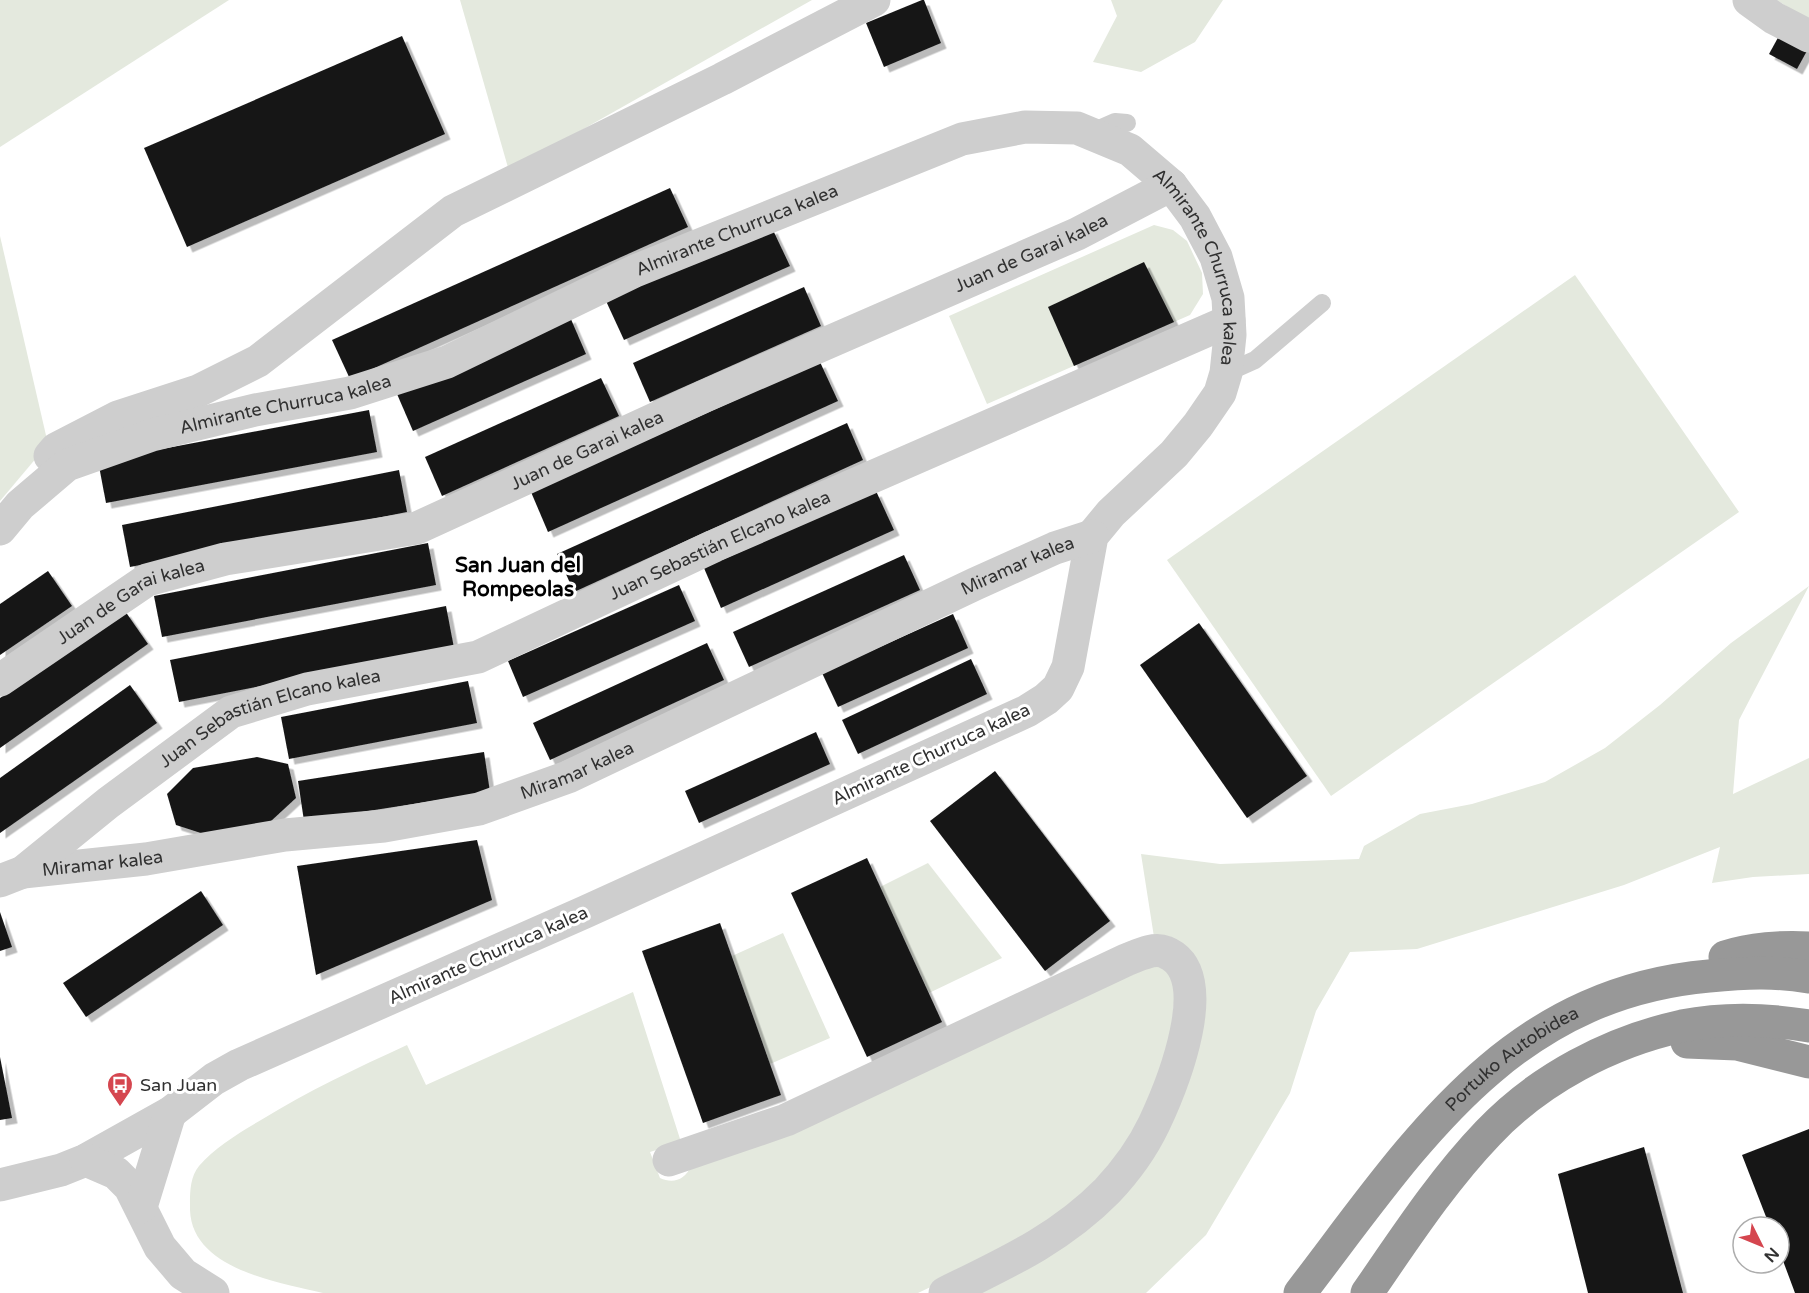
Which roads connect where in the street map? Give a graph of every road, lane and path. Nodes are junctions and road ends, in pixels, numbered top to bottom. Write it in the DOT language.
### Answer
graph roads {
  1 [pos="874,0"];
  2 [pos="1749,0"];
  3 [pos="1809,36"];
  4 [pos="1127,123"];
  5 [pos="1090,133"];
  6 [pos="1171,185"];
  7 [pos="1322,303"];
  8 [pos="1229,321"];
  9 [pos="1226,374"];
  10 [pos="10,517"];
  11 [pos="1092,536"];
  12 [pos="0,680"];
  13 [pos="11,877"];
  14 [pos="1809,948"];
  15 [pos="1809,976"];
  16 [pos="1636,988"];
  17 [pos="1809,1026"];
  18 [pos="1605,1052"];
  19 [pos="1809,1062"];
  20 [pos="170,1113"];
  21 [pos="86,1160"];
  22 [pos="669,1160"];
  23 [pos="0,1185"];
  24 [pos="141,1207"];
  25 [pos="213,1293"];
  26 [pos="945,1293"];
  27 [pos="1300,1293"];
  28 [pos="1367,1293"];
  1 -- 10 [label="street"];
  2 -- 3 [label="street"];
  4 -- 5 [label="lane"];
  5 -- 6 [label="street, Almirante Churruca kalea"];
  5 -- 10 [label="street, Almirante Churruca kalea"];
  6 -- 8 [label="street, Almirante Churruca kalea"];
  6 -- 12 [label="street, Juan de Garai kalea"];
  7 -- 9 [label="lane"];
  8 -- 9 [label="street, Almirante Churruca kalea"];
  8 -- 13 [label="street, Juan Sebastián Elcano kalea"];
  9 -- 11 [label="street, Almirante Churruca kalea"];
  11 -- 13 [label="street, Miramar kalea"];
  11 -- 20 [label="street, Almirante Churruca kalea"];
  14 -- 16 [label="highway"];
  15 -- 16 [label="highway, Portuko Autobidea"];
  16 -- 27 [label="highway, Portuko Autobidea"];
  17 -- 18 [label="highway, Portuko Autobidea"];
  18 -- 19 [label="highway"];
  18 -- 28 [label="highway, Portuko Autobidea"];
  20 -- 21 [label="street, Almirante Churruca kalea"];
  20 -- 24 [label="street"];
  21 -- 23 [label="street, Almirante Churruca kalea"];
  21 -- 24 [label="street"];
  22 -- 26 [label="street"];
  24 -- 25 [label="street"];
}
